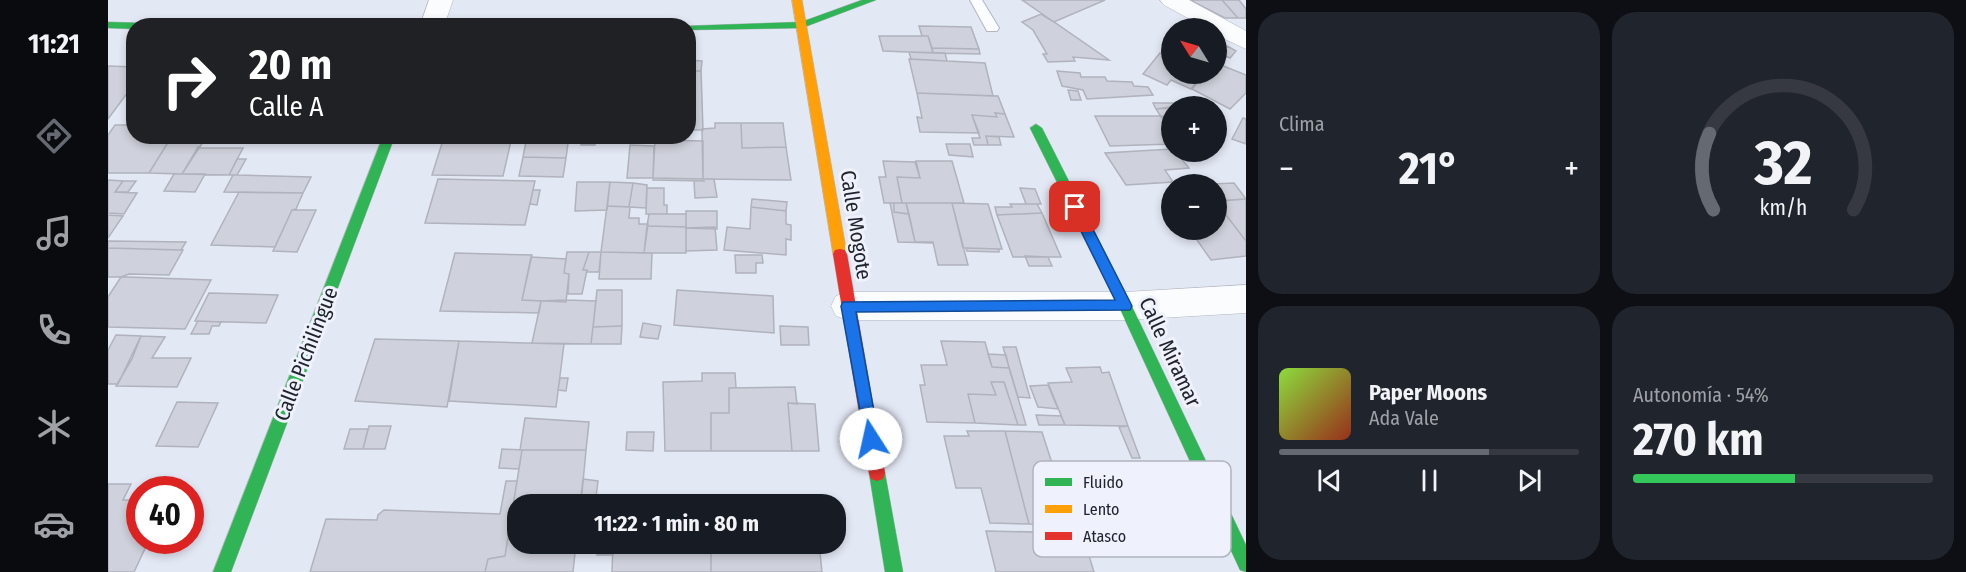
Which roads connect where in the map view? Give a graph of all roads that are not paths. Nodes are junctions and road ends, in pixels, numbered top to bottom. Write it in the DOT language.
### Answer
graph roads {
  1 [pos="441,0"];
  2 [pos="796,0"];
  3 [pos="872,0"];
  4 [pos="976,0"];
  5 [pos="1172,0"];
  6 [pos="435,18"];
  7 [pos="108,25"];
  8 [pos="126,25"];
  9 [pos="802,26"];
  10 [pos="696,27"];
  11 [pos="992,28"];
  12 [pos="1246,41"];
  13 [pos="1035,128"];
  14 [pos="386,144"];
  15 [pos="1246,299"];
  16 [pos="848,306"];
  17 [pos="1125,306"];
  18 [pos="1198,461"];
  19 [pos="1231,532"];
  20 [pos="1246,564"];
  21 [pos="222,572"];
  22 [pos="894,572"];
  1 -- 6 [label="street"];
  2 -- 9 [label="street, Calle Mogote"];
  3 -- 9 [label="street"];
  4 -- 11 [label="lane"];
  5 -- 12 [label="street"];
  7 -- 8 [label="street"];
  9 -- 10 [label="street"];
  9 -- 16 [label="street, Calle Mogote"];
  13 -- 17 [label="street, Calle Miramar"];
  14 -- 21 [label="street, Calle Pichilingue"];
  15 -- 17 [label="street"];
  16 -- 17 [label="street"];
  16 -- 22 [label="street, Calle Mogote"];
  17 -- 18 [label="street, Calle Miramar"];
  19 -- 20 [label="street, Calle Miramar"];
}
